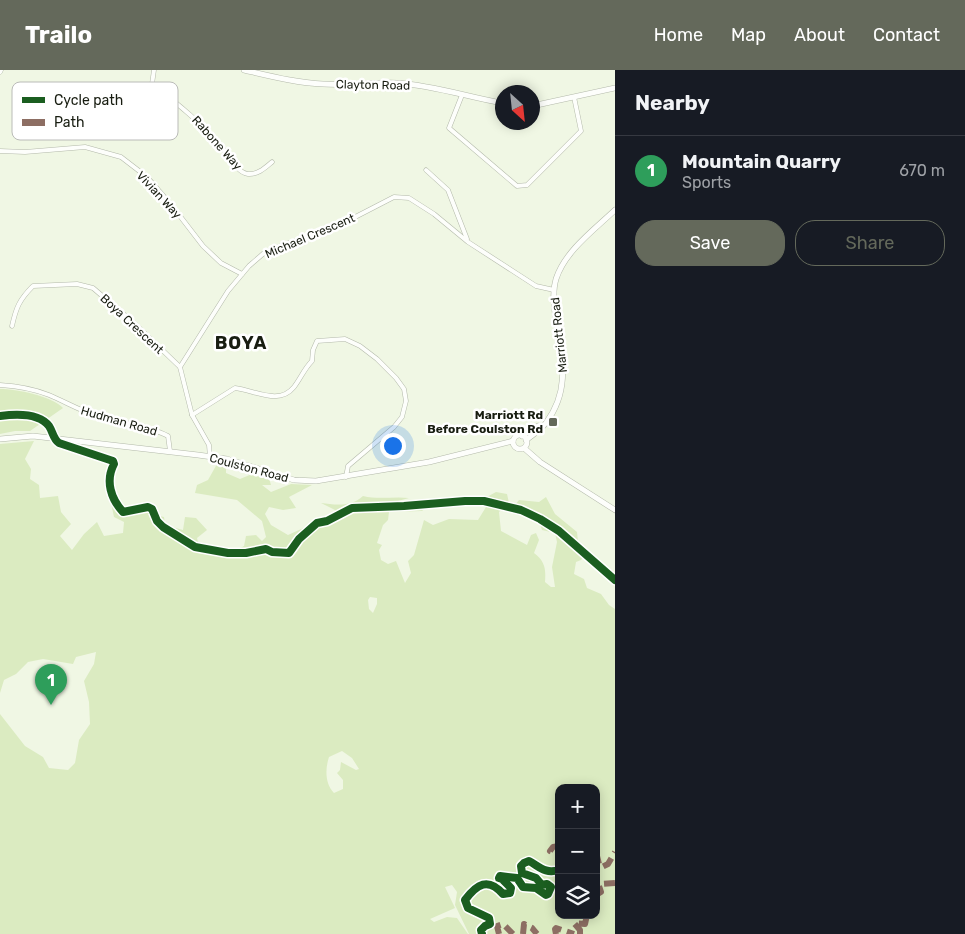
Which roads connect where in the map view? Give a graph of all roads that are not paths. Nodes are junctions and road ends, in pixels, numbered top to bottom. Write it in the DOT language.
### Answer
graph roads {
  1 [pos="244,70"];
  2 [pos="615,88"];
  3 [pos="462,96"];
  4 [pos="574,97"];
  5 [pos="495,102"];
  6 [pos="540,104"];
  7 [pos="178,105"];
  8 [pos="0,151"];
  9 [pos="272,162"];
  10 [pos="426,170"];
  11 [pos="615,210"];
  12 [pos="468,242"];
  13 [pos="242,274"];
  14 [pos="554,290"];
  15 [pos="12,326"];
  16 [pos="180,367"];
  17 [pos="0,385"];
  18 [pos="192,415"];
  19 [pos="548,418"];
  20 [pos="522,436"];
  21 [pos="0,439"];
  22 [pos="513,444"];
  23 [pos="525,445"];
  24 [pos="170,451"];
  25 [pos="210,457"];
  26 [pos="346,477"];
  27 [pos="615,510"];
  1 -- 3 [label="street, Clayton Road"];
  2 -- 4 [label="street"];
  3 -- 4 [label="street"];
  3 -- 5 [label="street, Clayton Road"];
  4 -- 6 [label="street"];
  7 -- 9 [label="street, Rabone Way"];
  8 -- 13 [label="street, Vivian Way"];
  10 -- 12 [label="street"];
  11 -- 14 [label="street, Marriott Road"];
  12 -- 13 [label="street, Michael Crescent"];
  12 -- 14 [label="street, Michael Crescent"];
  13 -- 16 [label="street, Michael Crescent"];
  14 -- 19 [label="street, Marriott Road"];
  15 -- 16 [label="street, Boya Crescent"];
  16 -- 18 [label="street"];
  17 -- 24 [label="street, Hudman Road"];
  18 -- 25 [label="street"];
  18 -- 26 [label="street"];
  19 -- 20 [label="street, Marriott Road"];
  19 -- 23 [label="street, Marriott Road"];
  20 -- 22 [label="street, Marriott Road"];
  20 -- 23 [label="street"];
  21 -- 24 [label="street, Coulston Road"];
  22 -- 23 [label="street, Coulston Road"];
  22 -- 26 [label="street, Coulston Road"];
  23 -- 27 [label="street"];
  24 -- 25 [label="street, Coulston Road"];
  25 -- 26 [label="street, Coulston Road"];
}
